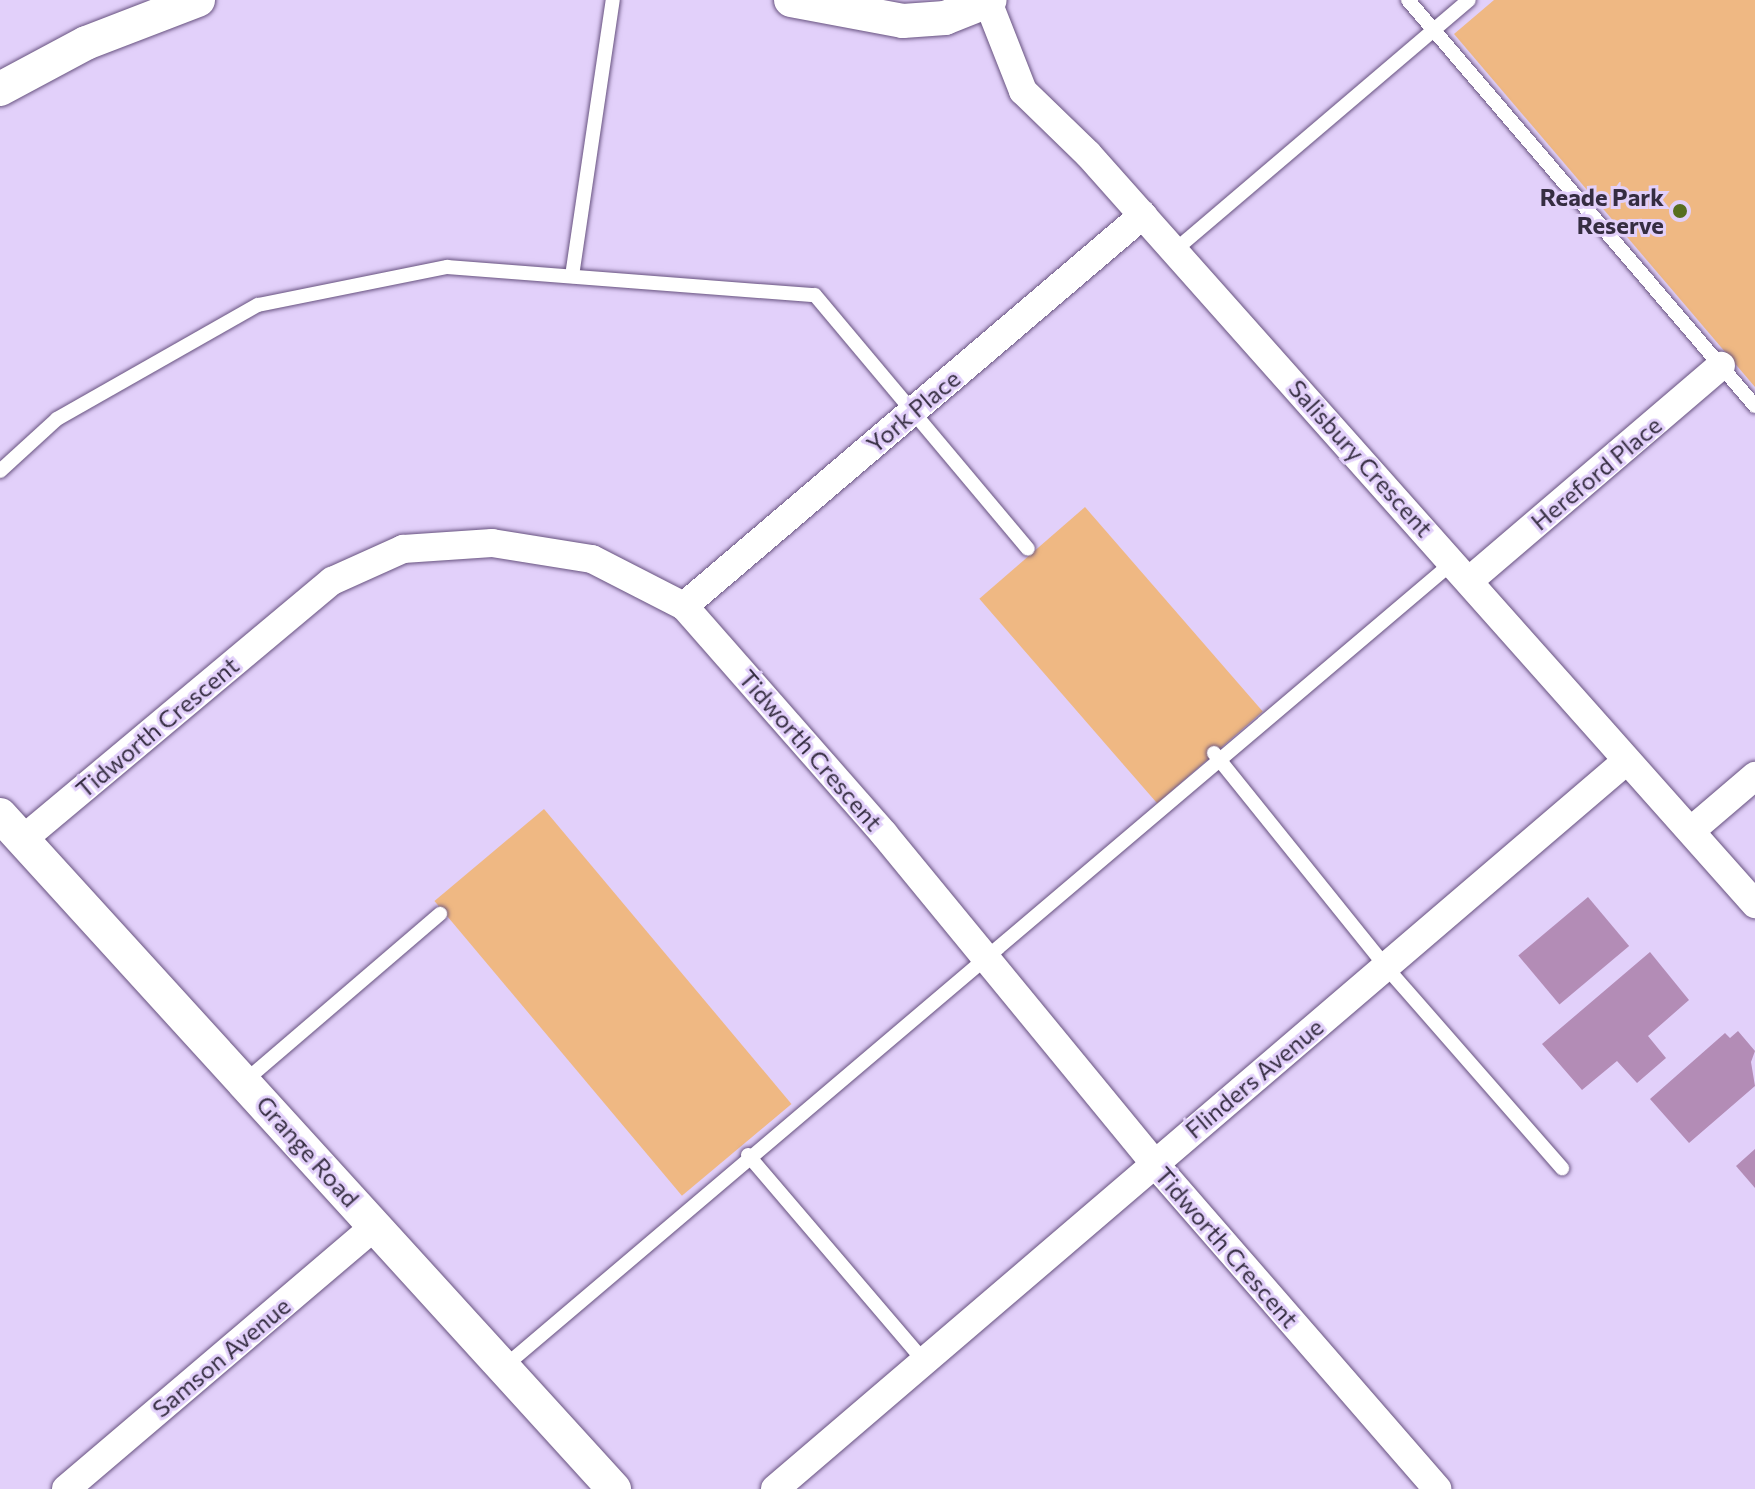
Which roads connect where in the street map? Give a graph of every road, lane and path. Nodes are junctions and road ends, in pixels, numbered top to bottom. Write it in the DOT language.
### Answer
graph roads {
  1 [pos="198,0"];
  2 [pos="613,0"];
  3 [pos="791,0"];
  4 [pos="1408,0"];
  5 [pos="1469,0"];
  6 [pos="989,1"];
  7 [pos="1434,30"];
  8 [pos="2,84"];
  9 [pos="1143,215"];
  10 [pos="1174,251"];
  11 [pos="572,276"];
  12 [pos="1721,366"];
  13 [pos="1755,406"];
  14 [pos="911,413"];
  15 [pos="0,471"];
  16 [pos="1028,549"];
  17 [pos="1462,570"];
  18 [pos="684,606"];
  19 [pos="1217,758"];
  20 [pos="1625,762"];
  21 [pos="1755,776"];
  22 [pos="11,828"];
  23 [pos="1693,829"];
  24 [pos="1755,904"];
  25 [pos="440,914"];
  26 [pos="984,955"];
  27 [pos="1385,966"];
  28 [pos="245,1081"];
  29 [pos="748,1155"];
  30 [pos="1154,1163"];
  31 [pos="1562,1168"];
  32 [pos="376,1225"];
  33 [pos="924,1361"];
  34 [pos="505,1366"];
  35 [pos="66,1489"];
  36 [pos="614,1489"];
  37 [pos="775,1489"];
  38 [pos="1437,1489"];
  1 -- 8 [label="street"];
  2 -- 11 [label="lane"];
  3 -- 6 [label="street, Salisbury Crescent"];
  4 -- 7 [label="lane"];
  5 -- 7 [label="lane"];
  6 -- 9 [label="street, Salisbury Crescent"];
  7 -- 10 [label="lane"];
  7 -- 12 [label="lane"];
  9 -- 10 [label="street, Salisbury Crescent"];
  9 -- 14 [label="street, York Place"];
  10 -- 17 [label="street, Salisbury Crescent"];
  11 -- 14 [label="lane"];
  11 -- 15 [label="lane"];
  12 -- 13 [label="lane"];
  12 -- 17 [label="street, Hereford Place"];
  14 -- 16 [label="lane"];
  14 -- 18 [label="street, York Place"];
  17 -- 19 [label="lane"];
  17 -- 20 [label="street, Salisbury Crescent"];
  18 -- 22 [label="street, Tidworth Crescent"];
  18 -- 26 [label="street, Tidworth Crescent"];
  19 -- 26 [label="lane"];
  19 -- 27 [label="lane"];
  20 -- 23 [label="street, Salisbury Crescent"];
  20 -- 27 [label="street, Flinders Avenue"];
  21 -- 23 [label="street"];
  22 -- 28 [label="street, Grange Road"];
  23 -- 24 [label="street, Salisbury Crescent"];
  25 -- 28 [label="lane"];
  26 -- 29 [label="lane"];
  26 -- 30 [label="street, Tidworth Crescent"];
  27 -- 30 [label="street, Flinders Avenue"];
  27 -- 31 [label="lane"];
  28 -- 32 [label="street, Grange Road"];
  29 -- 33 [label="lane"];
  29 -- 34 [label="lane"];
  30 -- 33 [label="street, Flinders Avenue"];
  30 -- 38 [label="street, Tidworth Crescent"];
  32 -- 34 [label="street, Grange Road"];
  32 -- 35 [label="street, Samson Avenue"];
  33 -- 37 [label="street, Flinders Avenue"];
  34 -- 36 [label="street, Grange Road"];
}
